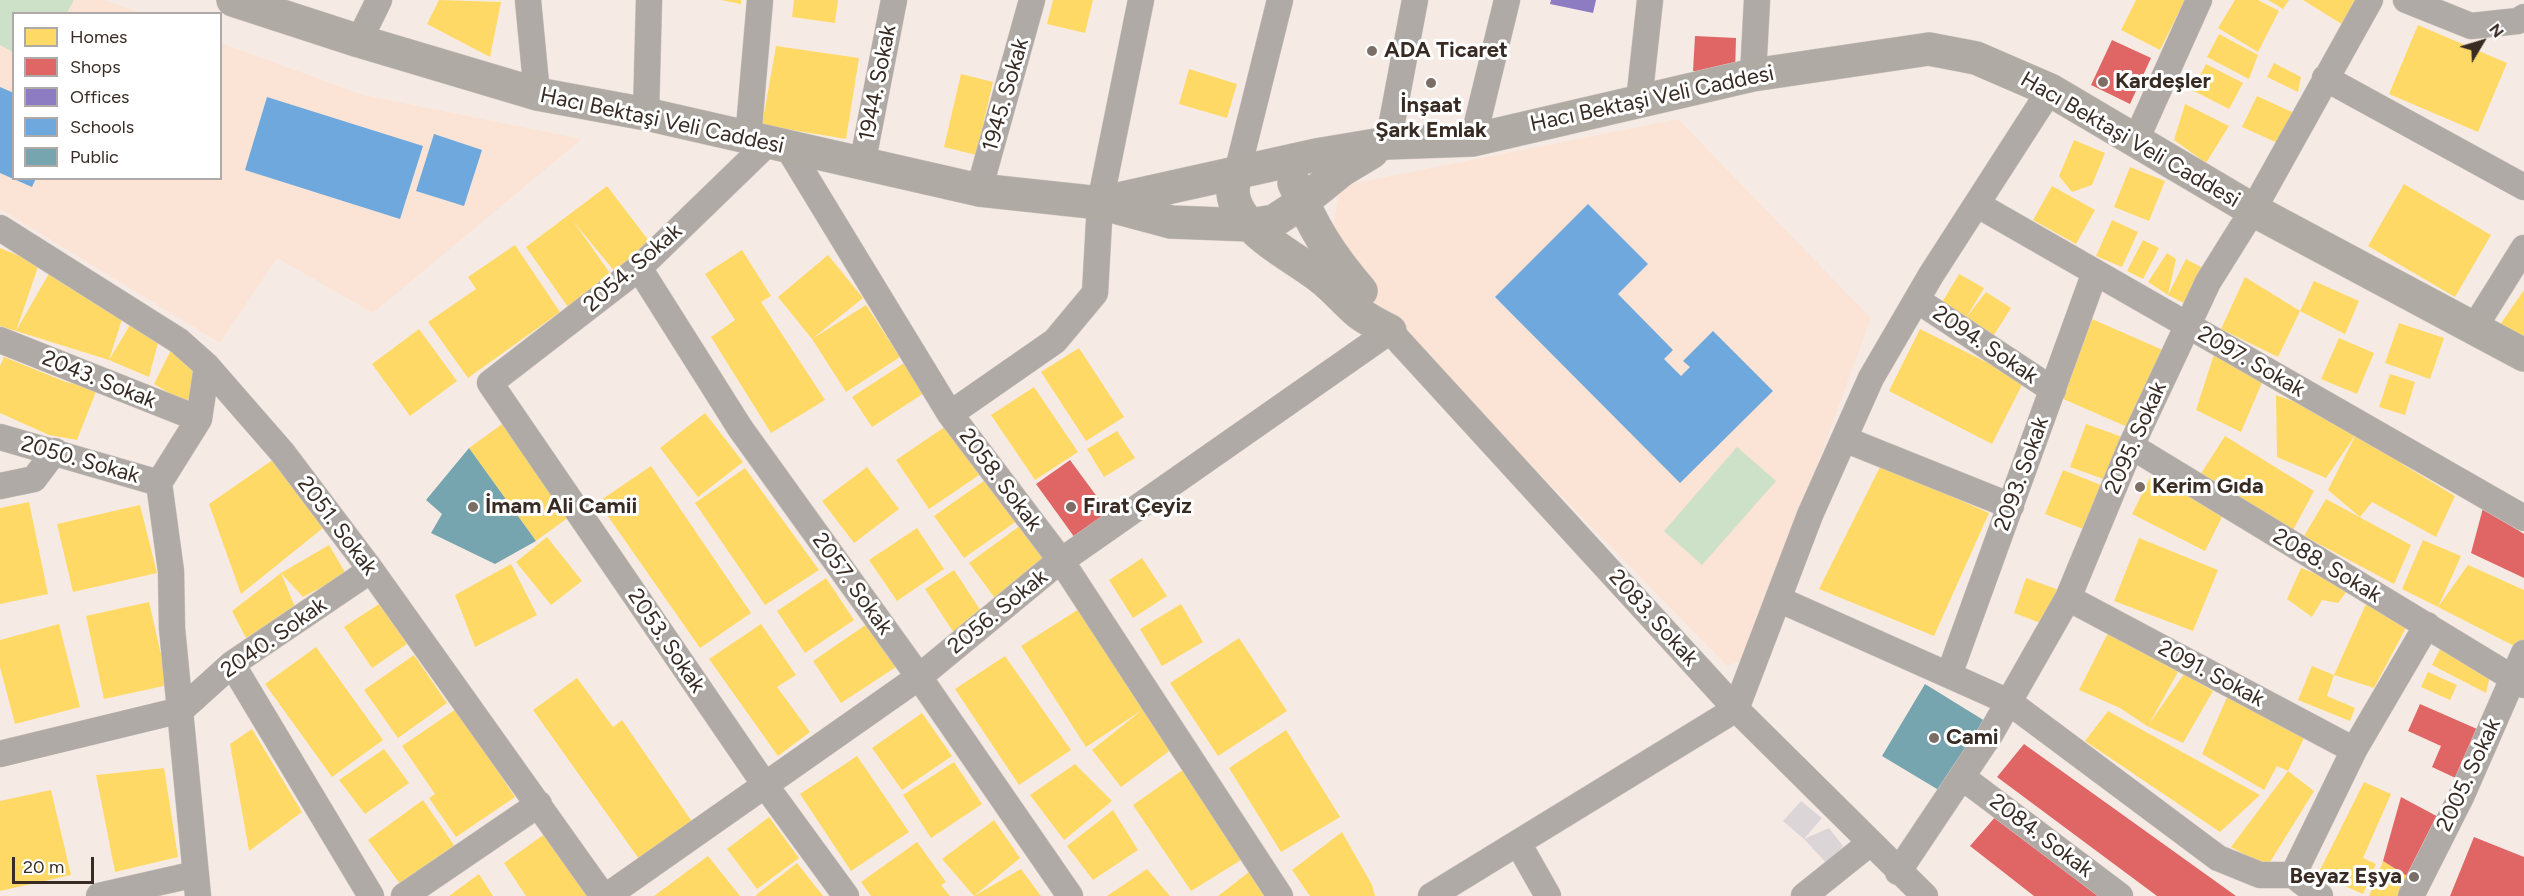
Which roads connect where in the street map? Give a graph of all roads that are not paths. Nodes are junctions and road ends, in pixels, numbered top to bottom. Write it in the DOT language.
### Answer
graph roads {
  1 [pos="233,0"];
  2 [pos="379,0"];
  3 [pos="528,0"];
  4 [pos="649,0"];
  5 [pos="760,0"];
  6 [pos="894,0"];
  7 [pos="1032,0"];
  8 [pos="1141,0"];
  9 [pos="1280,0"];
  10 [pos="1415,0"];
  11 [pos="1507,0"];
  12 [pos="1650,0"];
  13 [pos="1757,0"];
  14 [pos="2199,0"];
  15 [pos="2370,0"];
  16 [pos="2406,0"];
  17 [pos="270,6"];
  18 [pos="2522,21"];
  19 [pos="359,41"];
  20 [pos="1753,75"];
  21 [pos="2325,78"];
  22 [pos="2050,90"];
  23 [pos="537,94"];
  24 [pos="1639,101"];
  25 [pos="646,114"];
  26 [pos="1473,140"];
  27 [pos="2136,140"];
  28 [pos="1388,143"];
  29 [pos="768,144"];
  30 [pos="1275,164"];
  31 [pos="862,165"];
  32 [pos="1237,172"];
  33 [pos="2524,187"];
  34 [pos="979,190"];
  35 [pos="1302,202"];
  36 [pos="1100,204"];
  37 [pos="1978,205"];
  38 [pos="2253,210"];
  39 [pos="1250,225"];
  40 [pos="0,228"];
  41 [pos="2524,248"];
  42 [pos="639,268"];
  43 [pos="2095,272"];
  44 [pos="1917,300"];
  45 [pos="2188,325"];
  46 [pos="2474,328"];
  47 [pos="1390,332"];
  48 [pos="0,340"];
  49 [pos="2524,355"];
  50 [pos="207,366"];
  51 [pos="490,383"];
  52 [pos="2053,390"];
  53 [pos="950,414"];
  54 [pos="198,419"];
  55 [pos="0,437"];
  56 [pos="1844,438"];
  57 [pos="2131,446"];
  58 [pos="55,451"];
  59 [pos="159,483"];
  60 [pos="0,486"];
  61 [pos="2011,506"];
  62 [pos="2524,519"];
  63 [pos="1062,562"];
  64 [pos="371,570"];
  65 [pos="1778,598"];
  66 [pos="2068,598"];
  67 [pos="2427,625"];
  68 [pos="2524,653"];
  69 [pos="232,664"];
  70 [pos="1949,675"];
  71 [pos="919,677"];
  72 [pos="2519,681"];
  73 [pos="2009,702"];
  74 [pos="1736,709"];
  75 [pos="181,710"];
  76 [pos="2354,750"];
  77 [pos="0,754"];
  78 [pos="1962,777"];
  79 [pos="765,785"];
  80 [pos="538,804"];
  81 [pos="1518,843"];
  82 [pos="1870,843"];
  83 [pos="1898,872"];
  84 [pos="2292,875"];
  85 [pos="197,885"];
  86 [pos="99,896"];
  87 [pos="371,896"];
  88 [pos="404,896"];
  89 [pos="603,896"];
  90 [pos="608,896"];
  91 [pos="846,896"];
  92 [pos="1071,896"];
  93 [pos="1280,896"];
  94 [pos="1431,896"];
  95 [pos="1548,896"];
  96 [pos="1804,896"];
  97 [pos="1925,896"];
  98 [pos="2120,896"];
  99 [pos="2320,896"];
  100 [pos="2412,896"];
  1 -- 17 [label="street, Hacı Bektaşi Veli Caddesi"];
  2 -- 19 [label="street"];
  3 -- 23 [label="street"];
  4 -- 25 [label="street"];
  5 -- 29 [label="street"];
  6 -- 31 [label="street, 1944. Sokak"];
  7 -- 34 [label="street, 1945. Sokak"];
  8 -- 36 [label="street"];
  9 -- 32 [label="street"];
  10 -- 28 [label="street"];
  11 -- 26 [label="street"];
  12 -- 24 [label="street"];
  13 -- 20 [label="street"];
  14 -- 27 [label="street"];
  15 -- 21 [label="street, 2095. Sokak"];
  16 -- 18 [label="street"];
  17 -- 19 [label="street, Hacı Bektaşi Veli Caddesi"];
  19 -- 23 [label="street, Hacı Bektaşi Veli Caddesi"];
  20 -- 22 [label="street, Hacı Bektaşi Veli Caddesi"];
  20 -- 24 [label="street, Hacı Bektaşi Veli Caddesi"];
  21 -- 33 [label="street"];
  21 -- 38 [label="street, 2095. Sokak"];
  22 -- 27 [label="street, Hacı Bektaşi Veli Caddesi"];
  22 -- 37 [label="street"];
  23 -- 25 [label="street, Hacı Bektaşi Veli Caddesi"];
  24 -- 26 [label="street, Hacı Bektaşi Veli Caddesi"];
  25 -- 29 [label="street, Hacı Bektaşi Veli Caddesi"];
  26 -- 28 [label="street, Hacı Bektaşi Veli Caddesi"];
  27 -- 38 [label="street, Hacı Bektaşi Veli Caddesi"];
  28 -- 30 [label="street, Hacı Bektaşi Veli Caddesi"];
  28 -- 35 [label="street, Hacı Bektaşi Veli Caddesi"];
  29 -- 31 [label="street, Hacı Bektaşi Veli Caddesi"];
  29 -- 42 [label="street, 2054. Sokak"];
  29 -- 53 [label="street, 2058. Sokak"];
  30 -- 32 [label="street, Hacı Bektaşi Veli Caddesi"];
  30 -- 35 [label="street"];
  31 -- 34 [label="street, Hacı Bektaşi Veli Caddesi"];
  32 -- 36 [label="street, Hacı Bektaşi Veli Caddesi"];
  32 -- 39 [label="street"];
  34 -- 36 [label="street, Hacı Bektaşi Veli Caddesi"];
  35 -- 39 [label="street, Hacı Bektaşi Veli Caddesi"];
  35 -- 47 [label="street"];
  36 -- 39 [label="street, Hacı Bektaşi Veli Caddesi"];
  36 -- 53 [label="street"];
  37 -- 43 [label="street, 2097. Sokak"];
  37 -- 44 [label="street"];
  38 -- 45 [label="street, 2095. Sokak"];
  38 -- 46 [label="street, Hacı Bektaşi Veli Caddesi"];
  39 -- 47 [label="street"];
  40 -- 50 [label="street, 2051. Sokak"];
  41 -- 46 [label="street"];
  42 -- 51 [label="street, 2054. Sokak"];
  42 -- 71 [label="street, 2057. Sokak"];
  43 -- 45 [label="street, 2097. Sokak"];
  43 -- 52 [label="street, 2093. Sokak"];
  44 -- 52 [label="street, 2094. Sokak"];
  44 -- 56 [label="street"];
  45 -- 57 [label="street, 2095. Sokak"];
  45 -- 62 [label="street, 2097. Sokak"];
  46 -- 49 [label="street, Hacı Bektaşi Veli Caddesi"];
  47 -- 63 [label="street, 2056. Sokak"];
  47 -- 74 [label="street, 2083. Sokak"];
  48 -- 54 [label="street, 2043. Sokak"];
  50 -- 54 [label="street"];
  50 -- 64 [label="street, 2051. Sokak"];
  51 -- 79 [label="street, 2053. Sokak"];
  52 -- 61 [label="street, 2093. Sokak"];
  53 -- 63 [label="street, 2058. Sokak"];
  54 -- 59 [label="street"];
  55 -- 58 [label="street, 2050. Sokak"];
  56 -- 61 [label="street"];
  56 -- 65 [label="street"];
  57 -- 66 [label="street, 2095. Sokak"];
  57 -- 67 [label="street, 2088. Sokak"];
  58 -- 59 [label="street, 2050. Sokak"];
  58 -- 60 [label="street"];
  59 -- 75 [label="street"];
  61 -- 70 [label="street, 2093. Sokak"];
  63 -- 71 [label="street, 2056. Sokak"];
  63 -- 93 [label="street, 2058. Sokak"];
  64 -- 69 [label="street, 2040. Sokak"];
  64 -- 80 [label="street, 2051. Sokak"];
  65 -- 70 [label="street"];
  65 -- 74 [label="street"];
  66 -- 73 [label="street, 2095. Sokak"];
  66 -- 76 [label="street, 2091. Sokak"];
  67 -- 72 [label="street, 2088. Sokak"];
  67 -- 76 [label="street"];
  68 -- 72 [label="street, 2005. Sokak"];
  69 -- 75 [label="street, 2040. Sokak"];
  69 -- 87 [label="street"];
  70 -- 73 [label="street"];
  71 -- 79 [label="street, 2056. Sokak"];
  71 -- 92 [label="street, 2057. Sokak"];
  72 -- 100 [label="street, 2005. Sokak"];
  73 -- 78 [label="street, 2095. Sokak"];
  73 -- 84 [label="street"];
  74 -- 81 [label="street"];
  74 -- 82 [label="street, 2083. Sokak"];
  75 -- 77 [label="street"];
  75 -- 85 [label="street"];
  76 -- 84 [label="street"];
  78 -- 83 [label="street, 2095. Sokak"];
  78 -- 98 [label="street, 2084. Sokak"];
  79 -- 90 [label="street, 2056. Sokak"];
  79 -- 91 [label="street, 2053. Sokak"];
  80 -- 88 [label="street"];
  80 -- 89 [label="street, 2051. Sokak"];
  81 -- 94 [label="street"];
  81 -- 95 [label="street"];
  82 -- 83 [label="street, 2083. Sokak"];
  82 -- 96 [label="street"];
  83 -- 97 [label="street, 2083. Sokak"];
  84 -- 99 [label="street"];
  85 -- 86 [label="street"];
}
